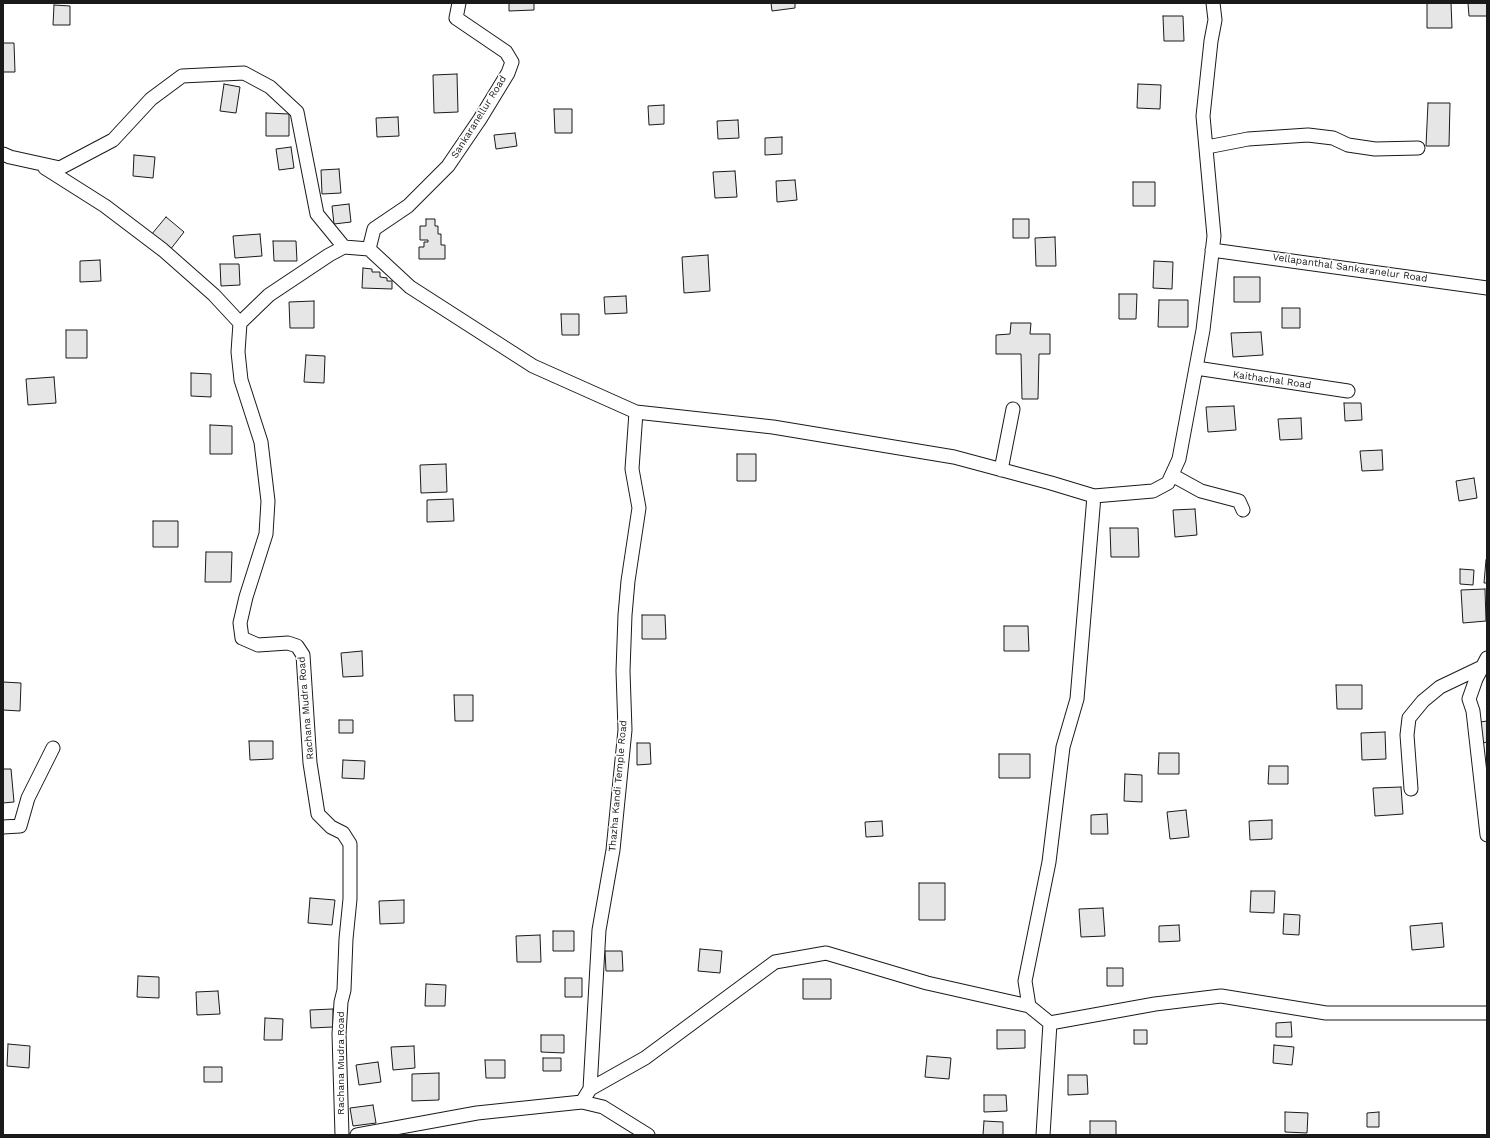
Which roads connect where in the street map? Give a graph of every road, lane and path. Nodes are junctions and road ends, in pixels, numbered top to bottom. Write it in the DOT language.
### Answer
graph roads {
  1 [pos="459,3"];
  2 [pos="1213,3"];
  3 [pos="1207,147"];
  4 [pos="1418,148"];
  5 [pos="3,154"];
  6 [pos="36,163"];
  7 [pos="344,247"];
  8 [pos="369,249"];
  9 [pos="1212,250"];
  10 [pos="1487,288"];
  11 [pos="240,323"];
  12 [pos="1196,368"];
  13 [pos="1348,391"];
  14 [pos="1014,409"];
  15 [pos="636,412"];
  16 [pos="1002,470"];
  17 [pos="1172,475"];
  18 [pos="1094,496"];
  19 [pos="1243,510"];
  20 [pos="1486,664"];
  21 [pos="54,748"];
  22 [pos="1411,789"];
  23 [pos="3,827"];
  24 [pos="1487,834"];
  25 [pos="1029,1006"];
  26 [pos="1487,1012"];
  27 [pos="1050,1023"];
  28 [pos="590,1089"];
  29 [pos="582,1102"];
  30 [pos="342,1135"];
  31 [pos="357,1135"];
  32 [pos="648,1135"];
  33 [pos="1043,1135"];
  1 -- 8 [label="street, Sankaranellur Road"];
  2 -- 3 [label="street"];
  3 -- 4 [label="street"];
  3 -- 9 [label="street"];
  5 -- 6 [label="street"];
  6 -- 7 [label="street"];
  6 -- 11 [label="street"];
  7 -- 8 [label="street"];
  7 -- 11 [label="street"];
  8 -- 15 [label="street"];
  9 -- 10 [label="street, Vellapanthal Sankaranelur Road"];
  9 -- 12 [label="street"];
  11 -- 30 [label="street, Rachana Mudra Road"];
  12 -- 13 [label="street, Kaithachal Road"];
  12 -- 17 [label="street"];
  14 -- 16 [label="street"];
  15 -- 16 [label="street"];
  15 -- 28 [label="street, Thazha Kandi Temple Road"];
  16 -- 18 [label="street"];
  17 -- 18 [label="street"];
  17 -- 19 [label="street"];
  18 -- 25 [label="street"];
  20 -- 22 [label="street"];
  20 -- 24 [label="street"];
  21 -- 23 [label="street"];
  25 -- 27 [label="street"];
  25 -- 28 [label="street"];
  26 -- 27 [label="street"];
  27 -- 33 [label="street"];
  28 -- 29 [label="street"];
  29 -- 31 [label="street"];
  29 -- 32 [label="street"];
}
